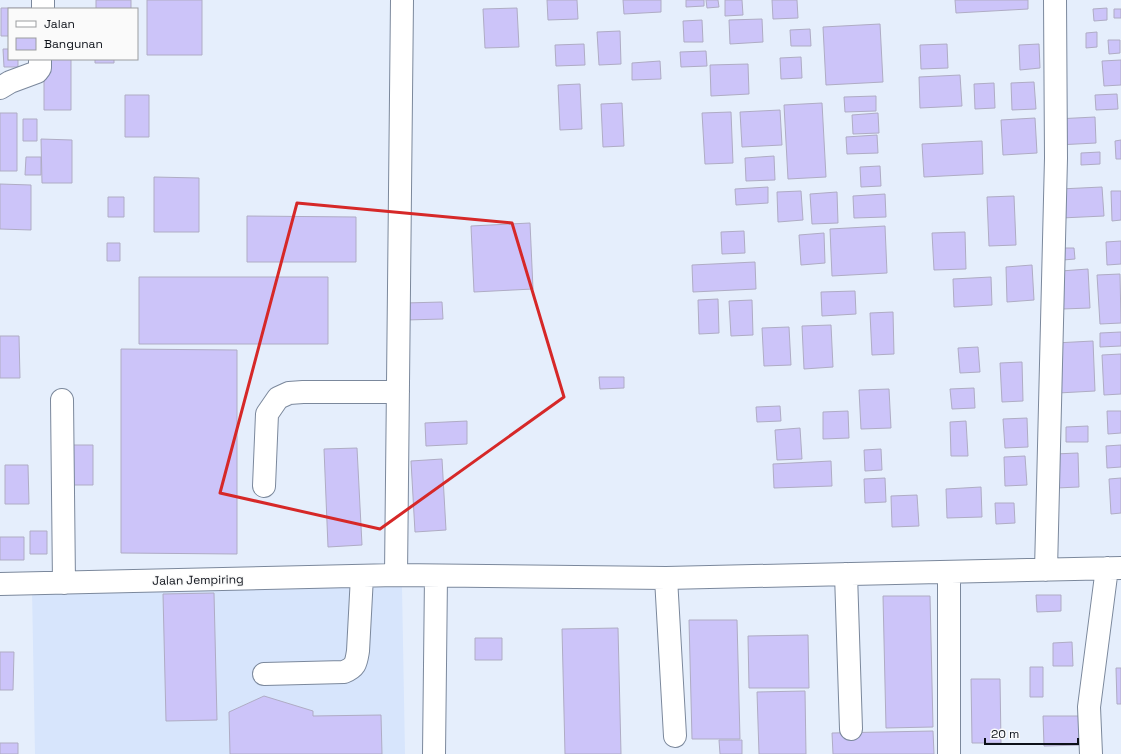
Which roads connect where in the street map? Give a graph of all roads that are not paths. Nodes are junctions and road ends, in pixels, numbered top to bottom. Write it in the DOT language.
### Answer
graph roads {
  1 [pos="402,0"];
  2 [pos="1055,0"];
  3 [pos="40,60"];
  4 [pos="0,88"];
  5 [pos="398,392"];
  6 [pos="62,400"];
  7 [pos="264,486"];
  8 [pos="1114,568"];
  9 [pos="1046,570"];
  10 [pos="949,572"];
  11 [pos="846,574"];
  12 [pos="396,575"];
  13 [pos="362,576"];
  14 [pos="436,576"];
  15 [pos="666,578"];
  16 [pos="64,583"];
  17 [pos="0,584"];
  18 [pos="264,674"];
  19 [pos="851,729"];
  20 [pos="675,736"];
  21 [pos="434,754"];
  22 [pos="949,754"];
  23 [pos="1091,754"];
  1 -- 5 [label="street"];
  2 -- 9 [label="street"];
  3 -- 4 [label="street"];
  5 -- 7 [label="street"];
  5 -- 12 [label="street"];
  6 -- 16 [label="street"];
  8 -- 9 [label="street, Jalan Jempiring"];
  8 -- 23 [label="street"];
  9 -- 10 [label="street, Jalan Jempiring"];
  10 -- 11 [label="street, Jalan Jempiring"];
  10 -- 22 [label="street"];
  11 -- 15 [label="street, Jalan Jempiring"];
  11 -- 19 [label="street"];
  12 -- 13 [label="street, Jalan Jempiring"];
  12 -- 14 [label="street, Jalan Jempiring"];
  13 -- 16 [label="street, Jalan Jempiring"];
  13 -- 18 [label="street"];
  14 -- 15 [label="street, Jalan Jempiring"];
  14 -- 21 [label="street"];
  15 -- 20 [label="street"];
  16 -- 17 [label="street, Jalan Jempiring"];
}
